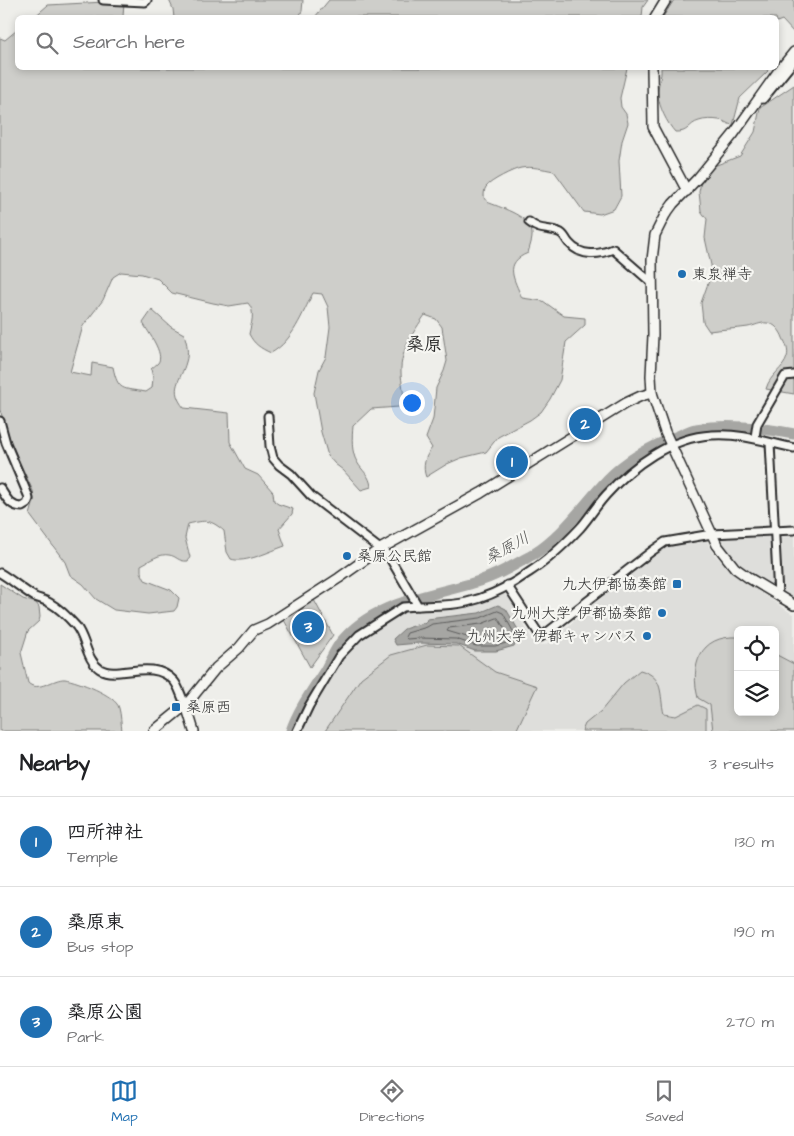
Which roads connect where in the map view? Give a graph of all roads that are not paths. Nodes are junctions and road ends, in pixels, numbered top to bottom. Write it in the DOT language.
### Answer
graph roads {
  1 [pos="104,0"];
  2 [pos="147,0"];
  3 [pos="666,0"];
  4 [pos="657,15"];
  5 [pos="794,52"];
  6 [pos="794,61"];
  7 [pos="652,70"];
  8 [pos="743,121"];
  9 [pos="686,191"];
  10 [pos="529,222"];
  11 [pos="652,283"];
  12 [pos="794,375"];
  13 [pos="652,393"];
  14 [pos="268,416"];
  15 [pos="0,421"];
  16 [pos="755,437"];
  17 [pos="770,443"];
  18 [pos="671,446"];
  19 [pos="794,448"];
  20 [pos="0,488"];
  21 [pos="776,530"];
  22 [pos="794,530"];
  23 [pos="712,534"];
  24 [pos="380,549"];
  25 [pos="0,573"];
  26 [pos="507,585"];
  27 [pos="778,596"];
  28 [pos="417,604"];
  29 [pos="794,605"];
  30 [pos="186,705"];
  31 [pos="154,731"];
  32 [pos="194,731"];
  33 [pos="297,731"];
  1 -- 2 [label="street"];
  3 -- 4 [label="street"];
  5 -- 8 [label="street"];
  6 -- 8 [label="street"];
  7 -- 9 [label="street"];
  8 -- 9 [label="street"];
  9 -- 11 [label="street"];
  10 -- 11 [label="street"];
  11 -- 13 [label="street"];
  12 -- 16 [label="street"];
  13 -- 18 [label="street"];
  13 -- 24 [label="street"];
  14 -- 24 [label="street"];
  15 -- 20 [label="street"];
  16 -- 17 [label="street"];
  16 -- 18 [label="street"];
  17 -- 19 [label="street"];
  17 -- 21 [label="street"];
  18 -- 23 [label="street"];
  18 -- 26 [label="street"];
  21 -- 22 [label="street"];
  21 -- 23 [label="street"];
  21 -- 27 [label="street"];
  23 -- 26 [label="street"];
  23 -- 27 [label="street"];
  24 -- 28 [label="street"];
  24 -- 30 [label="street"];
  25 -- 30 [label="street"];
  26 -- 28 [label="street"];
  27 -- 29 [label="street"];
  28 -- 33 [label="street"];
  30 -- 31 [label="street"];
  30 -- 32 [label="street"];
}
